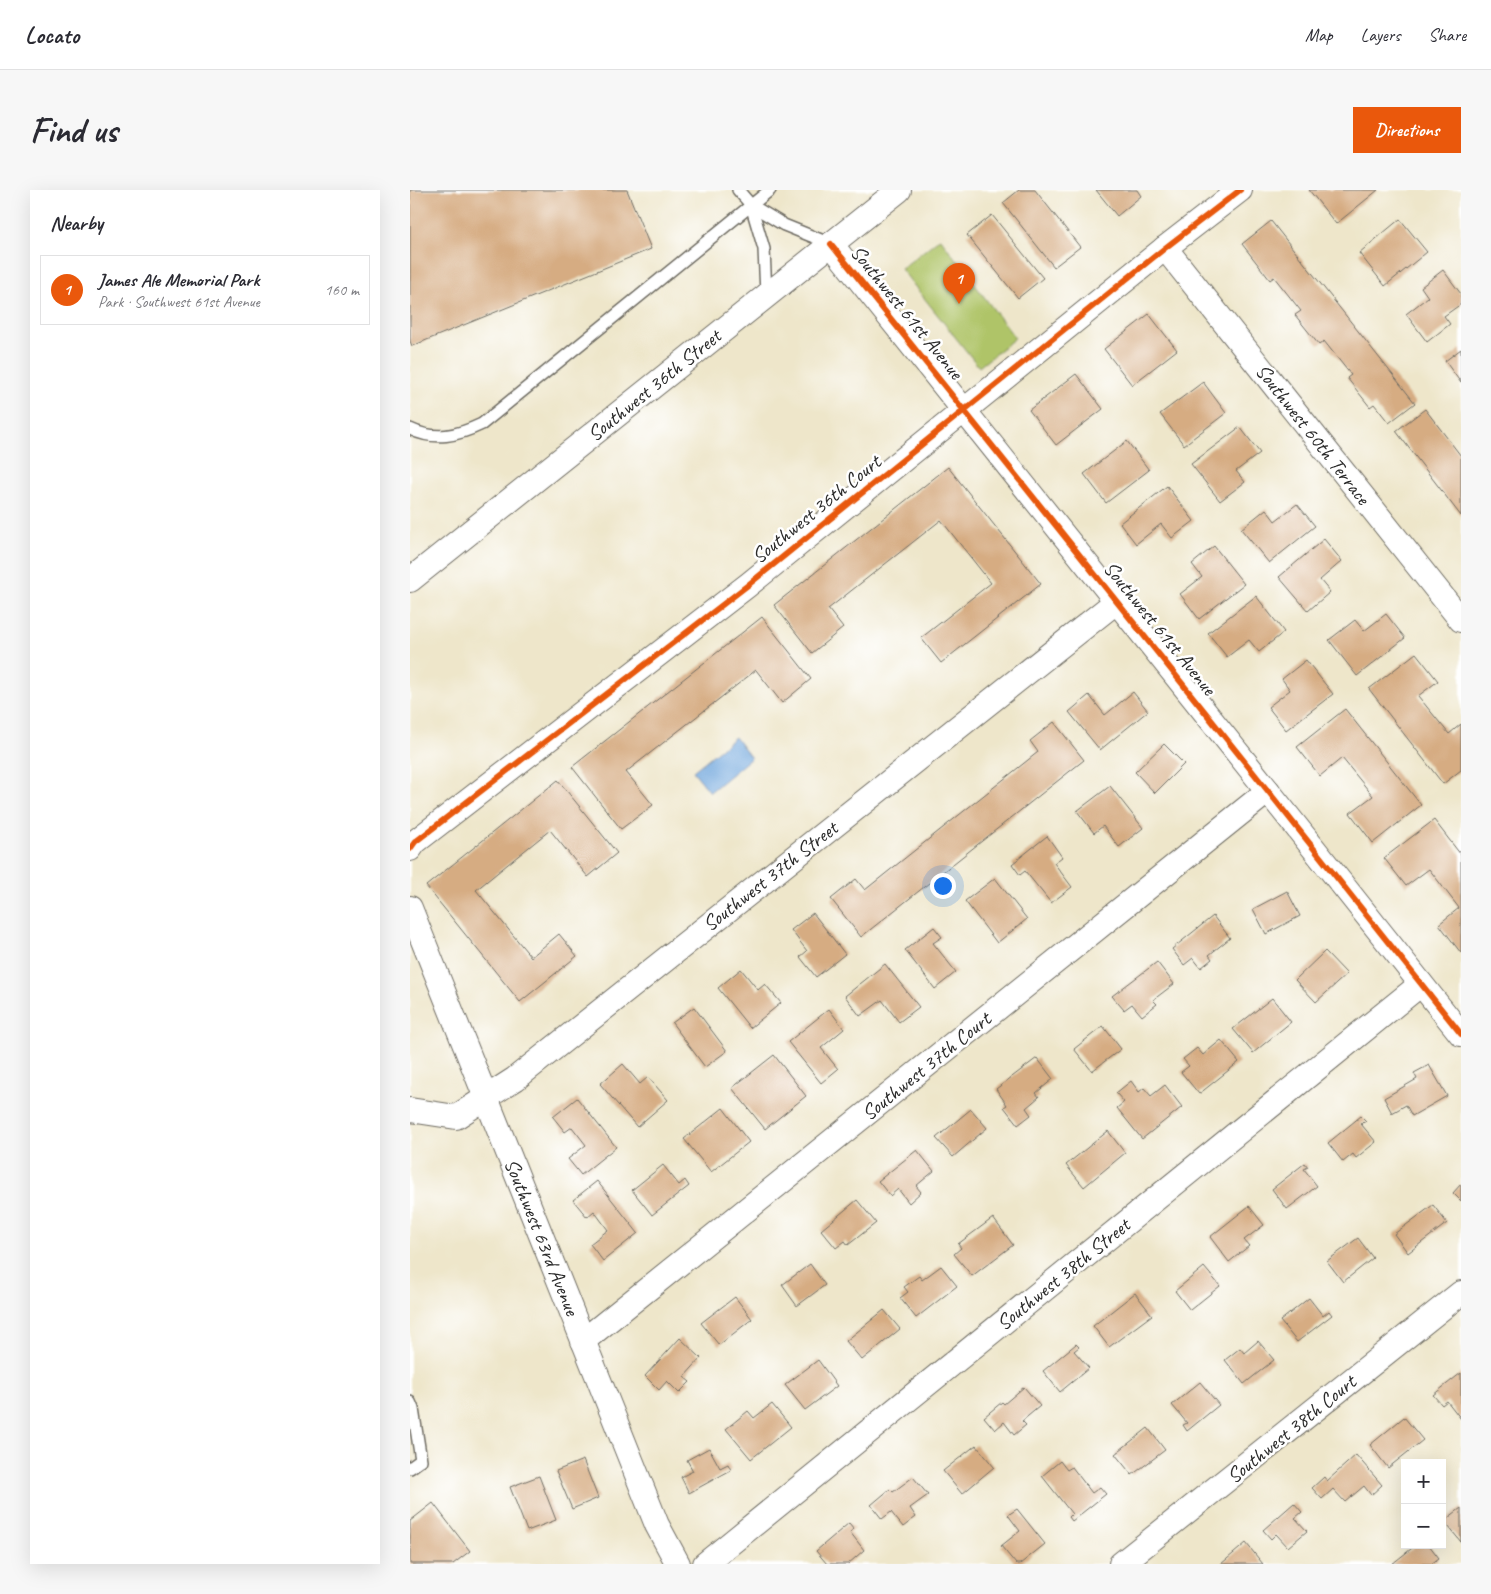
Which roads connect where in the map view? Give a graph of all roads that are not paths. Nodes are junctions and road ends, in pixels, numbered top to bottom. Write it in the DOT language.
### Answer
graph roads {
  1 [pos="738,190"];
  2 [pos="770,190"];
  3 [pos="898,190"];
  4 [pos="1240,190"];
  5 [pos="751,205"];
  6 [pos="831,244"];
  7 [pos="1165,248"];
  8 [pos="766,294"];
  9 [pos="965,410"];
  10 [pos="410,429"];
  11 [pos="410,580"];
  12 [pos="1117,601"];
  13 [pos="1461,620"];
  14 [pos="1268,790"];
  15 [pos="410,848"];
  16 [pos="410,908"];
  17 [pos="1421,984"];
  18 [pos="1461,1034"];
  19 [pos="486,1098"];
  20 [pos="410,1110"];
  21 [pos="1461,1293"];
  22 [pos="583,1341"];
  23 [pos="410,1402"];
  24 [pos="410,1468"];
  25 [pos="678,1564"];
  26 [pos="705,1564"];
  27 [pos="1121,1564"];
  1 -- 5 [label="lane"];
  2 -- 5 [label="lane"];
  3 -- 6 [label="street, Southwest 36th Street"];
  4 -- 7 [label="street, Southwest 36th Court"];
  5 -- 6 [label="lane"];
  5 -- 8 [label="lane"];
  5 -- 10 [label="lane"];
  6 -- 8 [label="street, Southwest 36th Street"];
  6 -- 9 [label="street, Southwest 61st Avenue"];
  7 -- 9 [label="street, Southwest 36th Court"];
  7 -- 13 [label="street, Southwest 60th Terrace"];
  8 -- 11 [label="street, Southwest 36th Street"];
  9 -- 12 [label="street, Southwest 61st Avenue"];
  9 -- 15 [label="street, Southwest 36th Court"];
  12 -- 14 [label="street, Southwest 61st Avenue"];
  12 -- 19 [label="street, Southwest 37th Street"];
  14 -- 17 [label="street, Southwest 61st Avenue"];
  14 -- 22 [label="street, Southwest 37th Court"];
  16 -- 19 [label="street, Southwest 63rd Avenue"];
  17 -- 18 [label="street, Southwest 61st Avenue"];
  17 -- 26 [label="street, Southwest 38th Street"];
  19 -- 20 [label="street, Southwest 37th Street"];
  19 -- 22 [label="street, Southwest 63rd Avenue"];
  21 -- 27 [label="street, Southwest 38th Court"];
  22 -- 25 [label="street, Southwest 63rd Avenue"];
  23 -- 24 [label="lane"];
}
